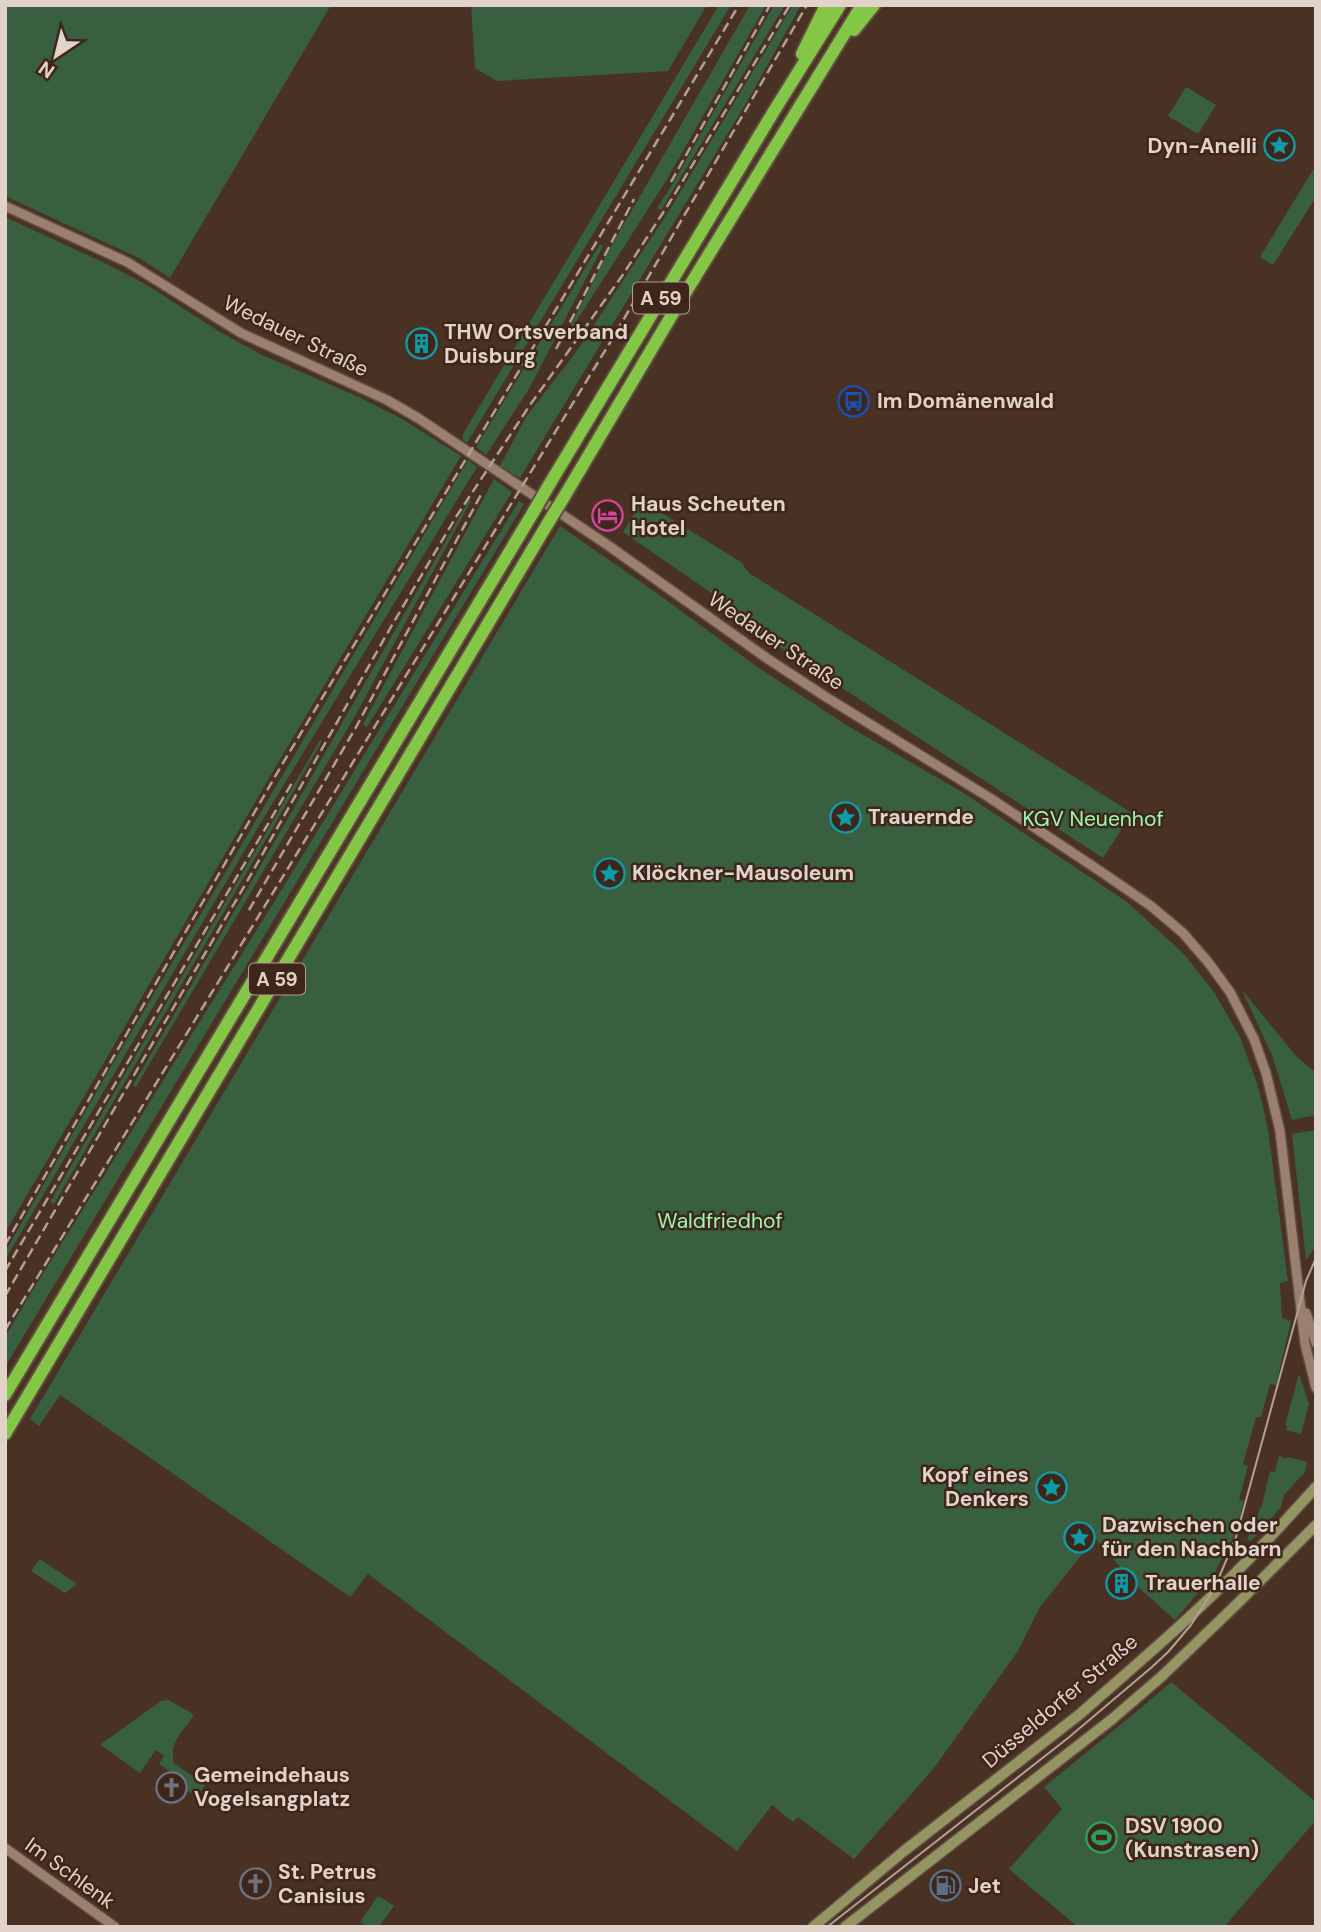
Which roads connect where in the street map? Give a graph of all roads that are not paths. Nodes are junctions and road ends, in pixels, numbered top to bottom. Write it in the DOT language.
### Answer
graph roads {
  1 [pos="826,5"];
  2 [pos="840,5"];
  3 [pos="862,5"];
  4 [pos="874,5"];
  5 [pos="829,59"];
  6 [pos="775,111"];
  7 [pos="5,206"];
  8 [pos="1299,1291"];
  9 [pos="1316,1343"];
  10 [pos="1316,1388"];
  11 [pos="5,1395"];
  12 [pos="5,1434"];
  13 [pos="1316,1487"];
  14 [pos="1316,1525"];
  15 [pos="5,1848"];
  16 [pos="115,1927"];
  17 [pos="813,1927"];
  18 [pos="845,1927"];
  1 -- 6 [label="highway, A 59"];
  2 -- 6 [label="highway, A 59"];
  3 -- 5 [label="highway, A 59"];
  4 -- 5 [label="highway"];
  5 -- 12 [label="highway, A 59, bridge"];
  6 -- 11 [label="highway, A 59, bridge"];
  7 -- 8 [label="street, Wedauer Straße"];
  8 -- 9 [label="street, Wedauer Straße"];
  8 -- 10 [label="street, Wedauer Straße"];
  13 -- 17 [label="main road, Düsseldorfer Straße"];
  14 -- 18 [label="main road, Düsseldorfer Straße"];
  15 -- 16 [label="street, Im Schlenk"];
}
